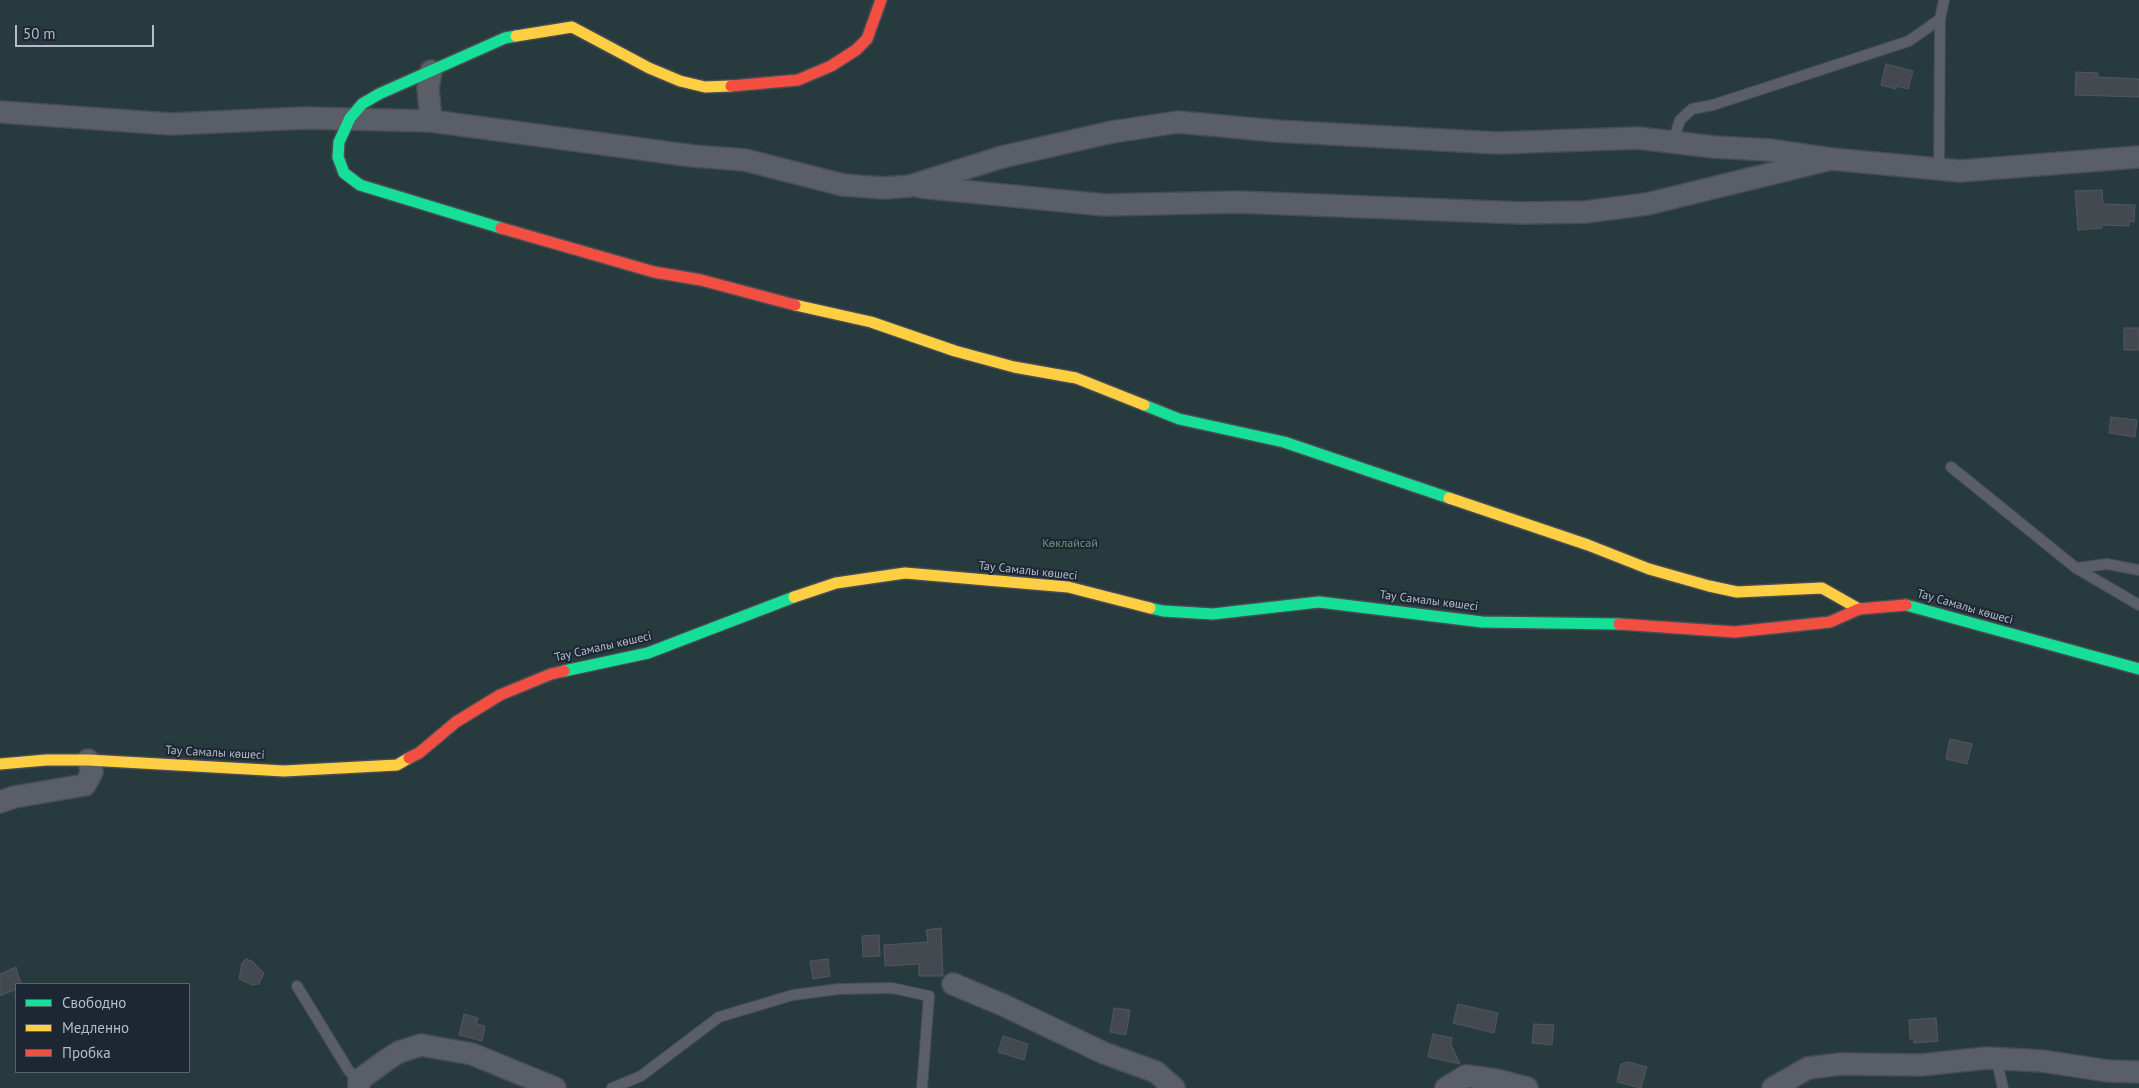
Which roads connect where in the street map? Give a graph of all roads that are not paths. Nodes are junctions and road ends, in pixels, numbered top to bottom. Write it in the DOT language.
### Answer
graph roads {
  1 [pos="881,0"];
  2 [pos="1944,0"];
  3 [pos="1940,19"];
  4 [pos="431,71"];
  5 [pos="0,112"];
  6 [pos="350,118"];
  7 [pos="431,121"];
  8 [pos="1673,140"];
  9 [pos="2139,157"];
  10 [pos="1831,159"];
  11 [pos="1939,169"];
  12 [pos="910,186"];
  13 [pos="1951,467"];
  14 [pos="2076,568"];
  15 [pos="2139,570"];
  16 [pos="2139,605"];
  17 [pos="1859,609"];
  18 [pos="2139,669"];
  19 [pos="88,760"];
  20 [pos="0,764"];
  21 [pos="0,802"];
  22 [pos="953,984"];
  23 [pos="297,986"];
  24 [pos="1996,1058"];
  25 [pos="2139,1072"];
  26 [pos="359,1084"];
  27 [pos="555,1088"];
  28 [pos="612,1088"];
  29 [pos="922,1088"];
  30 [pos="1174,1088"];
  31 [pos="1446,1088"];
  32 [pos="1527,1088"];
  33 [pos="1773,1088"];
  34 [pos="2003,1088"];
  1 -- 4 [label="street"];
  2 -- 3 [label="lane"];
  3 -- 8 [label="lane"];
  3 -- 11 [label="lane"];
  4 -- 6 [label="street"];
  4 -- 7 [label="street"];
  5 -- 6 [label="street"];
  6 -- 7 [label="street"];
  6 -- 17 [label="street"];
  7 -- 12 [label="street"];
  8 -- 10 [label="street"];
  8 -- 12 [label="street"];
  9 -- 11 [label="street"];
  10 -- 11 [label="street"];
  10 -- 12 [label="street"];
  13 -- 14 [label="lane"];
  14 -- 15 [label="lane"];
  14 -- 16 [label="lane"];
  17 -- 18 [label="street, Тау Самалы көшесі"];
  17 -- 19 [label="street, Тау Самалы көшесі"];
  19 -- 20 [label="street, Тау Самалы көшесі"];
  19 -- 21 [label="street"];
  22 -- 30 [label="street"];
  23 -- 26 [label="lane"];
  24 -- 25 [label="street"];
  24 -- 33 [label="street"];
  24 -- 34 [label="lane"];
  26 -- 27 [label="street"];
  28 -- 29 [label="lane"];
  31 -- 32 [label="street"];
}
